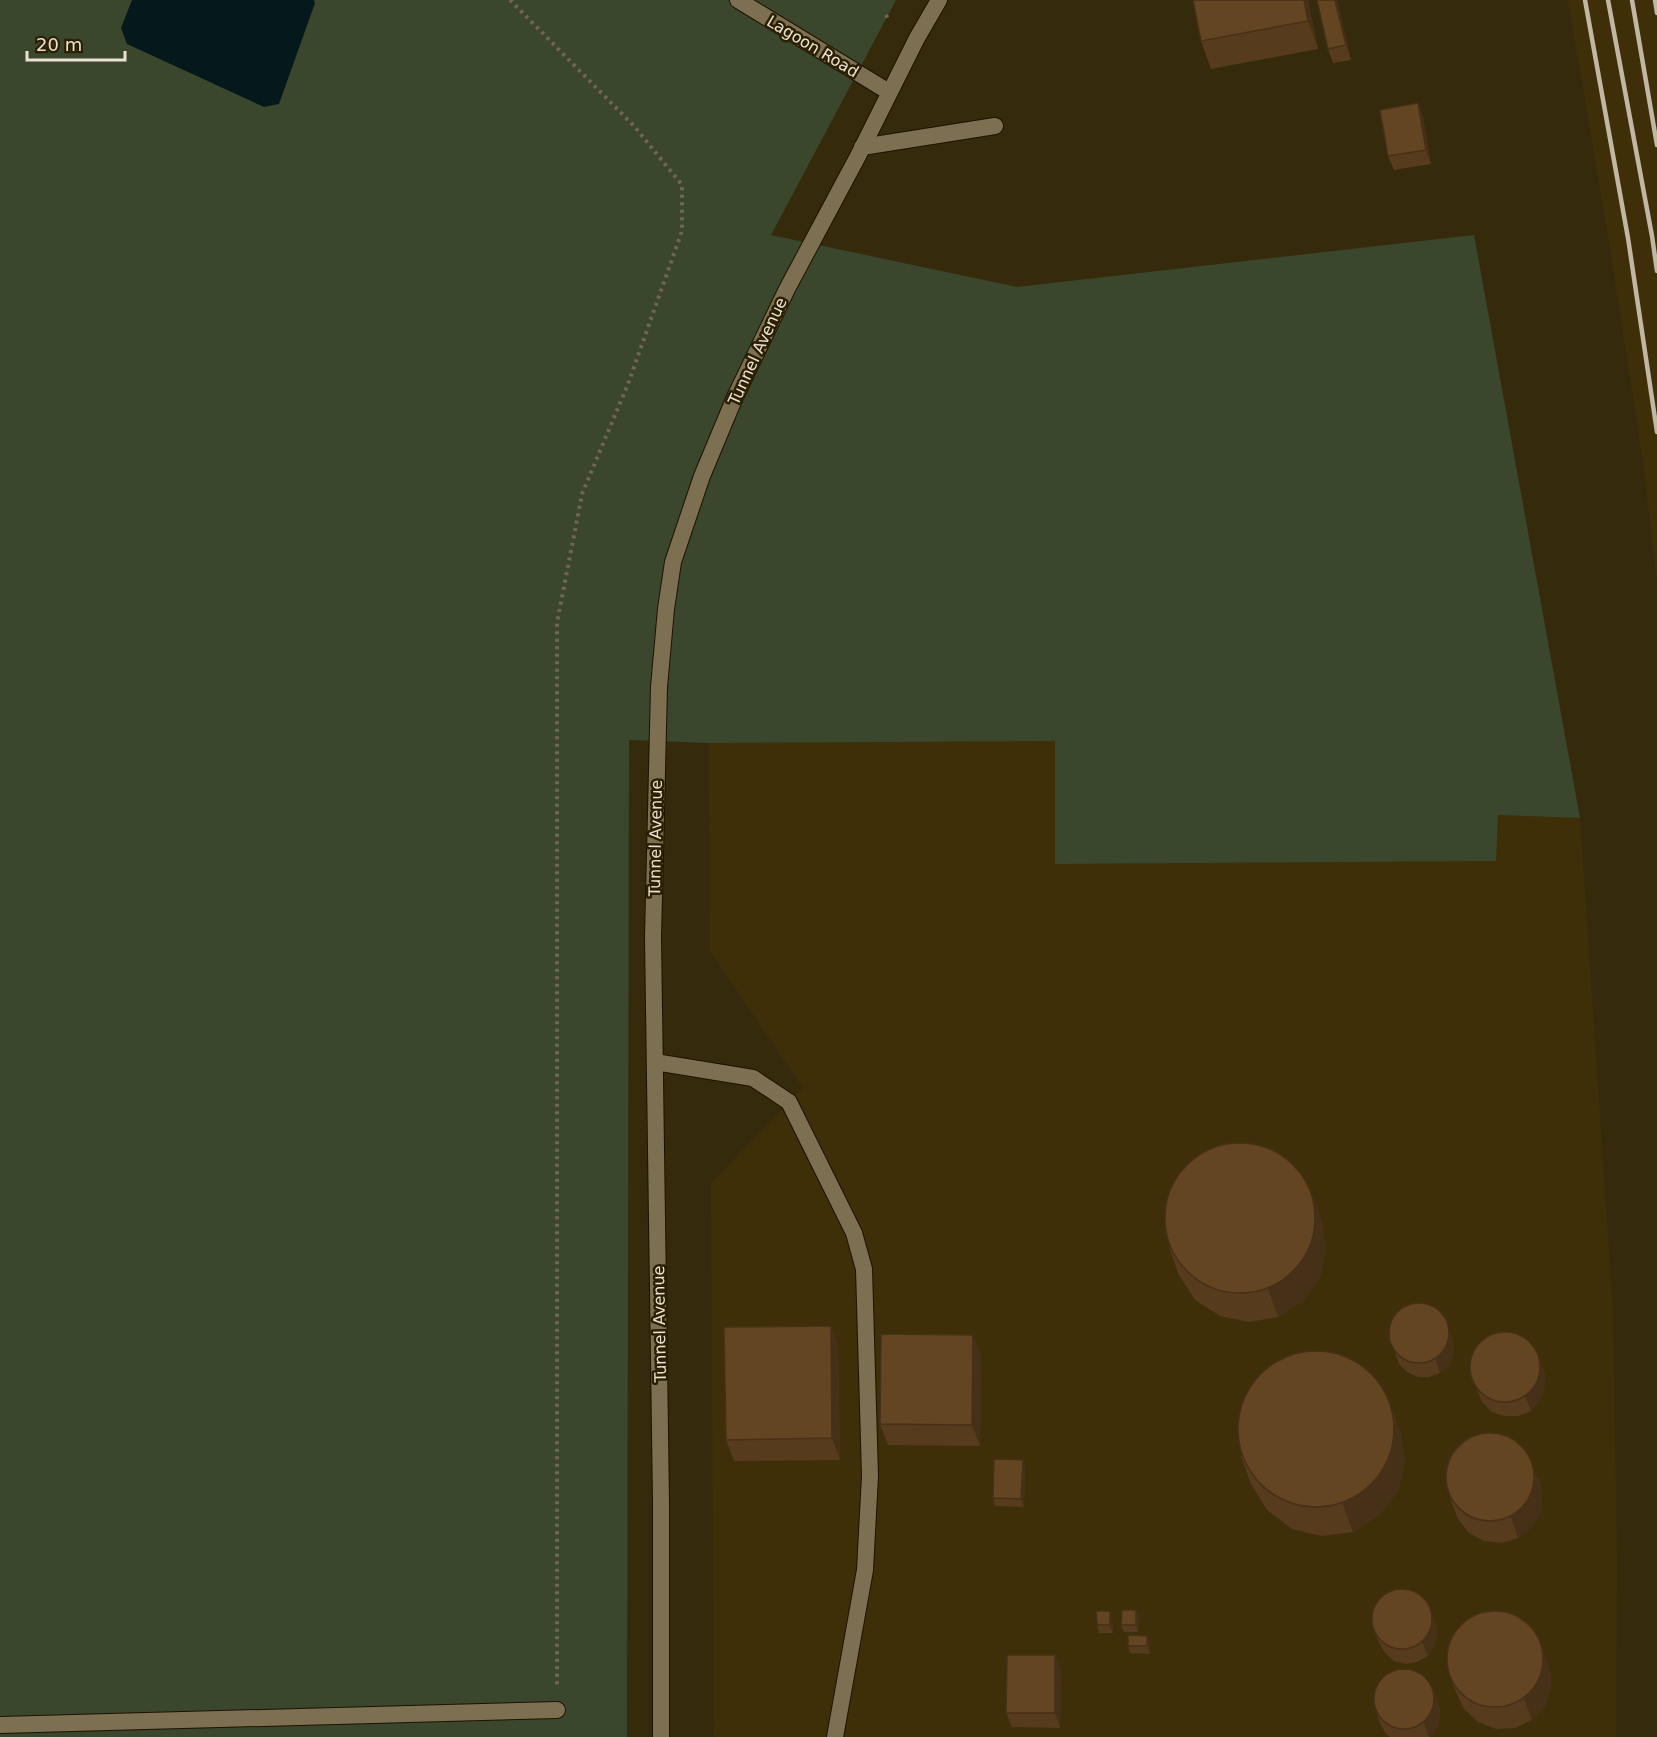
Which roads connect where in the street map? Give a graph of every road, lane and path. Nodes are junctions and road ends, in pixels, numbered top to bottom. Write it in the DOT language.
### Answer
graph roads {
  1 [pos="510,0"];
  2 [pos="738,0"];
  3 [pos="939,0"];
  4 [pos="886,15"];
  5 [pos="889,20"];
  6 [pos="889,92"];
  7 [pos="995,126"];
  8 [pos="862,147"];
  9 [pos="655,1062"];
  10 [pos="557,1710"];
  11 [pos="0,1725"];
  12 [pos="145,1729"];
  13 [pos="661,1737"];
  14 [pos="835,1737"];
  1 -- 10 [label="path"];
  2 -- 6 [label="street, Lagoon Road"];
  3 -- 6 [label="street, Tunnel Avenue"];
  4 -- 5 [label="path"];
  6 -- 8 [label="street, Tunnel Avenue"];
  7 -- 8 [label="street"];
  8 -- 9 [label="street, Tunnel Avenue"];
  9 -- 13 [label="street, Tunnel Avenue"];
  9 -- 14 [label="street"];
  10 -- 12 [label="street"];
  11 -- 12 [label="street"];
}
